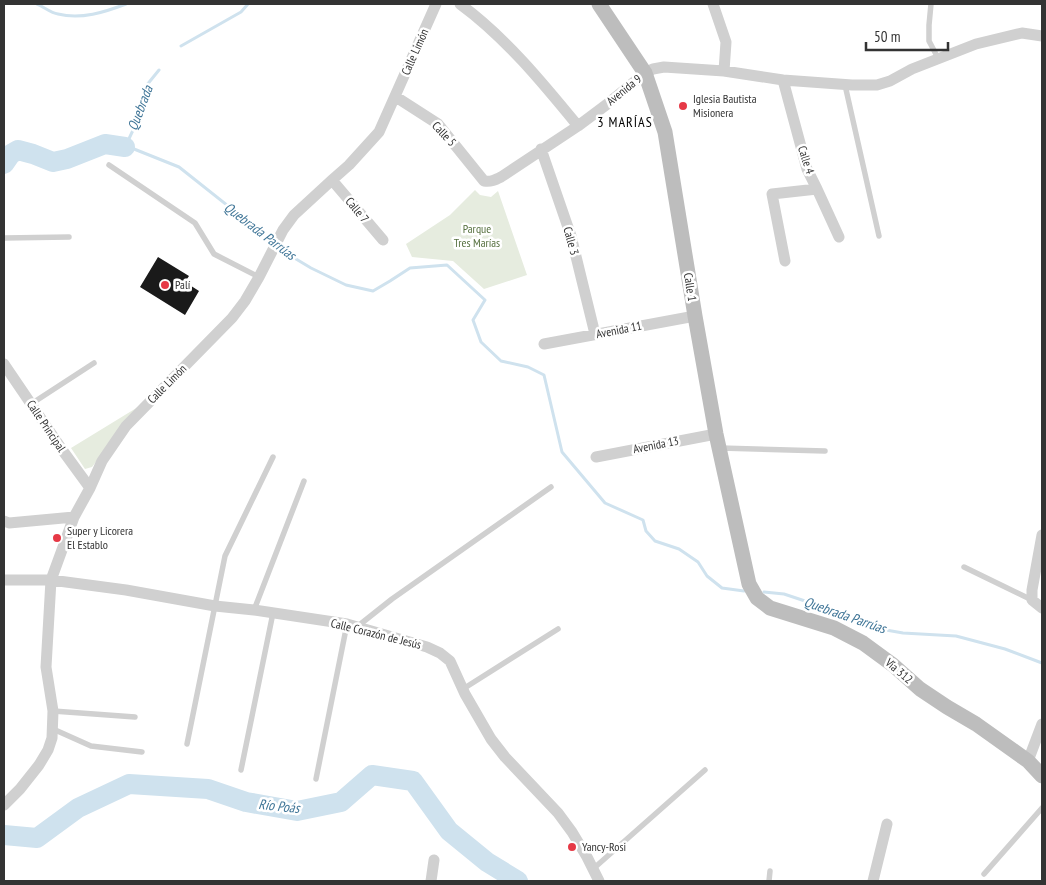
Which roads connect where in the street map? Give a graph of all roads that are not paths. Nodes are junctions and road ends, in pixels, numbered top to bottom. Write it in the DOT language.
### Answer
graph roads {
  1 [pos="436,4"];
  2 [pos="460,4"];
  3 [pos="599,4"];
  4 [pos="713,4"];
  5 [pos="931,4"];
  6 [pos="1042,36"];
  7 [pos="938,58"];
  8 [pos="724,72"];
  9 [pos="645,73"];
  10 [pos="784,80"];
  11 [pos="845,85"];
  12 [pos="396,97"];
  13 [pos="578,126"];
  14 [pos="541,149"];
  15 [pos="109,165"];
  16 [pos="332,180"];
  17 [pos="484,181"];
  18 [pos="818,189"];
  19 [pos="879,236"];
  20 [pos="69,237"];
  21 [pos="839,237"];
  22 [pos="4,238"];
  23 [pos="383,240"];
  24 [pos="784,261"];
  25 [pos="259,277"];
  26 [pos="695,316"];
  27 [pos="595,334"];
  28 [pos="544,344"];
  29 [pos="94,363"];
  30 [pos="4,364"];
  31 [pos="31,404"];
  32 [pos="717,441"];
  33 [pos="825,451"];
  34 [pos="273,457"];
  35 [pos="596,457"];
  36 [pos="304,481"];
  37 [pos="551,487"];
  38 [pos="90,488"];
  39 [pos="74,517"];
  40 [pos="4,521"];
  41 [pos="1042,535"];
  42 [pos="964,567"];
  43 [pos="4,580"];
  44 [pos="51,580"];
  45 [pos="749,584"];
  46 [pos="1032,600"];
  47 [pos="215,606"];
  48 [pos="1042,608"];
  49 [pos="254,610"];
  50 [pos="273,614"];
  51 [pos="352,626"];
  52 [pos="558,629"];
  53 [pos="463,690"];
  54 [pos="53,711"];
  55 [pos="135,716"];
  56 [pos="1042,724"];
  57 [pos="53,729"];
  58 [pos="187,744"];
  59 [pos="142,752"];
  60 [pos="1028,761"];
  61 [pos="241,770"];
  62 [pos="706,770"];
  63 [pos="1042,776"];
  64 [pos="316,779"];
  65 [pos="4,805"];
  66 [pos="1042,808"];
  67 [pos="887,824"];
  68 [pos="434,860"];
  69 [pos="593,869"];
  70 [pos="770,871"];
  71 [pos="984,874"];
  72 [pos="432,881"];
  73 [pos="599,881"];
  74 [pos="769,881"];
  75 [pos="873,881"];
  1 -- 12 [label="street, Calle Limón"];
  2 -- 13 [label="street"];
  3 -- 9 [label="street, Calle 1"];
  4 -- 8 [label="street"];
  5 -- 7 [label="lane"];
  6 -- 7 [label="street, Avenida 9"];
  7 -- 11 [label="street, Avenida 9"];
  8 -- 9 [label="street, Avenida 9"];
  8 -- 10 [label="street, Avenida 9"];
  9 -- 13 [label="street, Avenida 9"];
  9 -- 26 [label="street, Calle 1"];
  10 -- 11 [label="street, Avenida 9"];
  10 -- 18 [label="street, Calle 4"];
  11 -- 19 [label="lane"];
  12 -- 16 [label="street, Calle Limón"];
  12 -- 17 [label="street, Calle 5"];
  13 -- 14 [label="street, Avenida 9"];
  14 -- 17 [label="street, Avenida 9"];
  14 -- 27 [label="street, Calle 3"];
  15 -- 25 [label="lane"];
  16 -- 23 [label="street, Calle 7"];
  16 -- 25 [label="street, Calle Limón"];
  18 -- 21 [label="street, Calle 4"];
  18 -- 24 [label="street"];
  20 -- 22 [label="lane"];
  25 -- 38 [label="street, Calle Limón"];
  26 -- 27 [label="street, Avenida 11"];
  26 -- 32 [label="street, Calle 1"];
  27 -- 28 [label="street, Avenida 11"];
  29 -- 31 [label="lane"];
  30 -- 31 [label="street, Calle Principal"];
  31 -- 38 [label="street, Calle Principal"];
  32 -- 33 [label="lane"];
  32 -- 35 [label="street, Avenida 13"];
  32 -- 45 [label="street, Calle 1"];
  34 -- 47 [label="lane"];
  36 -- 49 [label="lane"];
  37 -- 51 [label="lane"];
  38 -- 39 [label="street, Calle Limón"];
  39 -- 40 [label="street"];
  39 -- 44 [label="street, Calle Limón"];
  41 -- 46 [label="street"];
  42 -- 46 [label="lane"];
  43 -- 44 [label="street, Calle Corazón de Jesús"];
  44 -- 47 [label="street, Calle Corazón de Jesús"];
  44 -- 54 [label="street, Calle Limón"];
  45 -- 60 [label="street, Vía 312"];
  46 -- 48 [label="street"];
  47 -- 49 [label="street, Calle Corazón de Jesús"];
  47 -- 58 [label="lane"];
  49 -- 50 [label="street, Calle Corazón de Jesús"];
  50 -- 51 [label="street, Calle Corazón de Jesús"];
  50 -- 61 [label="lane"];
  51 -- 53 [label="street, Calle Corazón de Jesús"];
  51 -- 64 [label="lane"];
  52 -- 53 [label="lane"];
  53 -- 69 [label="street, Calle Corazón de Jesús"];
  54 -- 55 [label="lane"];
  54 -- 57 [label="street, Calle Limón"];
  56 -- 60 [label="street"];
  57 -- 59 [label="lane"];
  57 -- 65 [label="street, Calle Limón"];
  60 -- 63 [label="street, Vía 312"];
  62 -- 69 [label="lane"];
  66 -- 71 [label="lane"];
  67 -- 75 [label="street"];
  68 -- 72 [label="street"];
  69 -- 73 [label="street, Calle Corazón de Jesús"];
  70 -- 74 [label="lane"];
}
